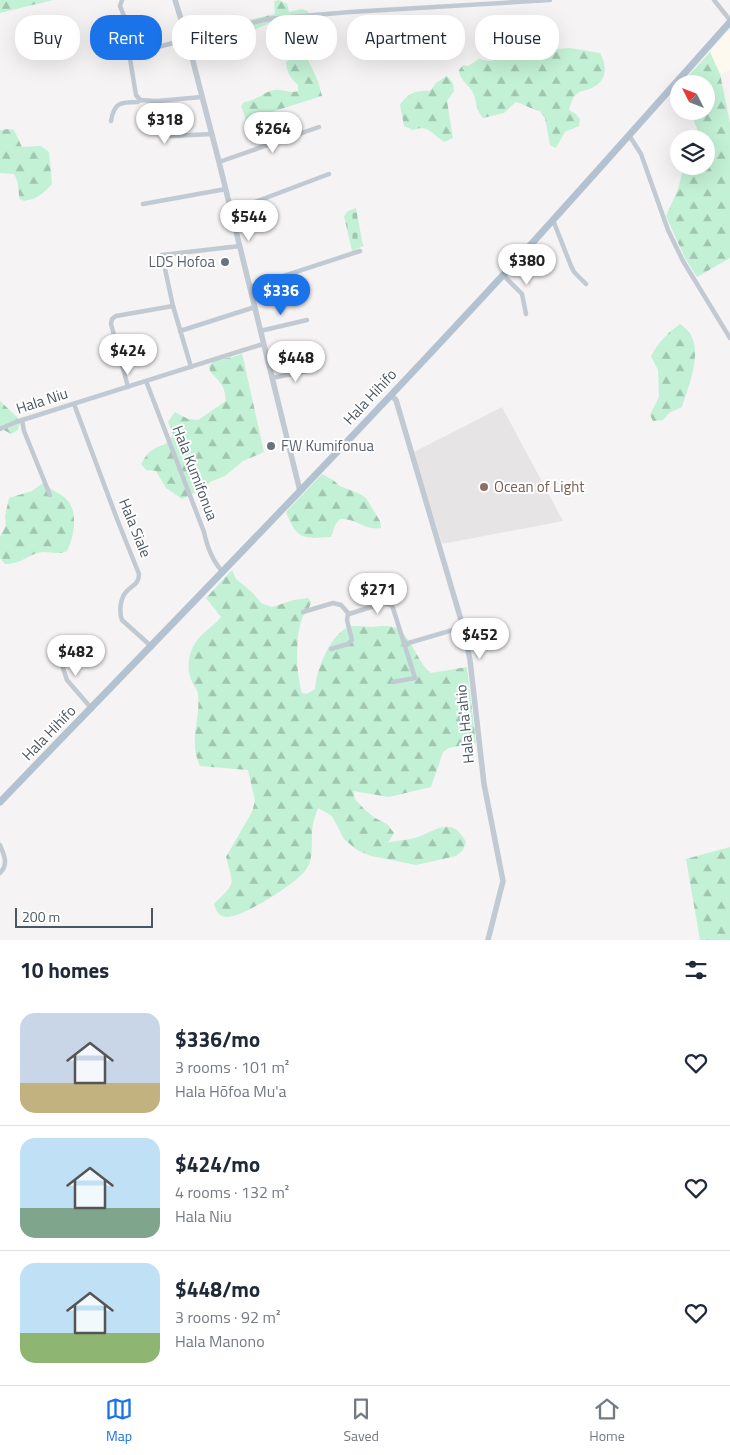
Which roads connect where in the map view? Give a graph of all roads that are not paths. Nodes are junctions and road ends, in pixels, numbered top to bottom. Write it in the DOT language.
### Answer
graph roads {
  1 [pos="121,0"];
  2 [pos="175,0"];
  3 [pos="550,0"];
  4 [pos="714,0"];
  5 [pos="124,15"];
  6 [pos="180,15"];
  7 [pos="730,21"];
  8 [pos="256,22"];
  9 [pos="130,60"];
  10 [pos="192,60"];
  11 [pos="202,98"];
  12 [pos="140,100"];
  13 [pos="157,101"];
  14 [pos="111,121"];
  15 [pos="319,127"];
  16 [pos="212,134"];
  17 [pos="629,134"];
  18 [pos="219,162"];
  19 [pos="329,174"];
  20 [pos="226,190"];
  21 [pos="143,204"];
  22 [pos="231,210"];
  23 [pos="553,220"];
  24 [pos="240,246"];
  25 [pos="360,251"];
  26 [pos="503,275"];
  27 [pos="586,284"];
  28 [pos="250,287"];
  29 [pos="173,306"];
  30 [pos="254,307"];
  31 [pos="526,314"];
  32 [pos="307,320"];
  33 [pos="180,331"];
  34 [pos="260,331"];
  35 [pos="730,338"];
  36 [pos="263,344"];
  37 [pos="191,367"];
  38 [pos="317,369"];
  39 [pos="272,378"];
  40 [pos="146,381"];
  41 [pos="128,387"];
  42 [pos="391,395"];
  43 [pos="74,404"];
  44 [pos="22,420"];
  45 [pos="0,429"];
  46 [pos="300,491"];
  47 [pos="50,495"];
  48 [pos="223,572"];
  49 [pos="303,612"];
  50 [pos="348,613"];
  51 [pos="463,627"];
  52 [pos="405,644"];
  53 [pos="152,647"];
  54 [pos="331,649"];
  55 [pos="55,650"];
  56 [pos="393,682"];
  57 [pos="92,709"];
  58 [pos="0,802"];
  59 [pos="0,845"];
  60 [pos="0,873"];
  61 [pos="488,940"];
  1 -- 5 [label="street"];
  2 -- 6 [label="street"];
  3 -- 8 [label="street"];
  4 -- 7 [label="street"];
  7 -- 17 [label="main road, Hala Hihifo"];
  9 -- 12 [label="street"];
  10 -- 11 [label="street"];
  11 -- 13 [label="street"];
  11 -- 16 [label="street"];
  12 -- 13 [label="street"];
  12 -- 14 [label="street"];
  13 -- 16 [label="street"];
  15 -- 18 [label="street"];
  16 -- 18 [label="street"];
  17 -- 23 [label="main road, Hala Hihifo"];
  17 -- 35 [label="street"];
  18 -- 20 [label="street"];
  19 -- 22 [label="street"];
  20 -- 21 [label="street"];
  20 -- 22 [label="street"];
  22 -- 24 [label="street"];
  23 -- 26 [label="main road, Hala Hihifo"];
  23 -- 27 [label="street"];
  24 -- 28 [label="street"];
  24 -- 29 [label="street"];
  25 -- 28 [label="street"];
  26 -- 31 [label="street"];
  26 -- 42 [label="main road, Hala Hihifo"];
  28 -- 30 [label="street"];
  29 -- 33 [label="street"];
  29 -- 41 [label="street"];
  30 -- 33 [label="street"];
  30 -- 34 [label="street"];
  32 -- 34 [label="street"];
  33 -- 37 [label="street"];
  34 -- 36 [label="street"];
  36 -- 37 [label="street, Hala Niu"];
  36 -- 39 [label="street"];
  37 -- 40 [label="street, Hala Niu"];
  38 -- 39 [label="street"];
  39 -- 46 [label="street"];
  40 -- 41 [label="street, Hala Niu"];
  40 -- 48 [label="street, Hala Kumifonua"];
  41 -- 43 [label="street, Hala Niu"];
  42 -- 46 [label="main road, Hala Hihifo"];
  42 -- 51 [label="street, Hala Ha'ahio"];
  43 -- 44 [label="street, Hala Niu"];
  43 -- 53 [label="street, Hala Siale"];
  44 -- 45 [label="street, Hala Niu"];
  44 -- 47 [label="street"];
  46 -- 48 [label="main road, Hala Hihifo"];
  48 -- 53 [label="main road, Hala Hihifo"];
  49 -- 50 [label="street"];
  50 -- 52 [label="street"];
  50 -- 54 [label="street"];
  51 -- 52 [label="street"];
  51 -- 61 [label="street, Hala Ha'ahio"];
  52 -- 56 [label="street"];
  53 -- 57 [label="main road, Hala Hihifo"];
  55 -- 57 [label="street"];
  57 -- 58 [label="main road, Hala Hihifo"];
  59 -- 60 [label="street"];
}
